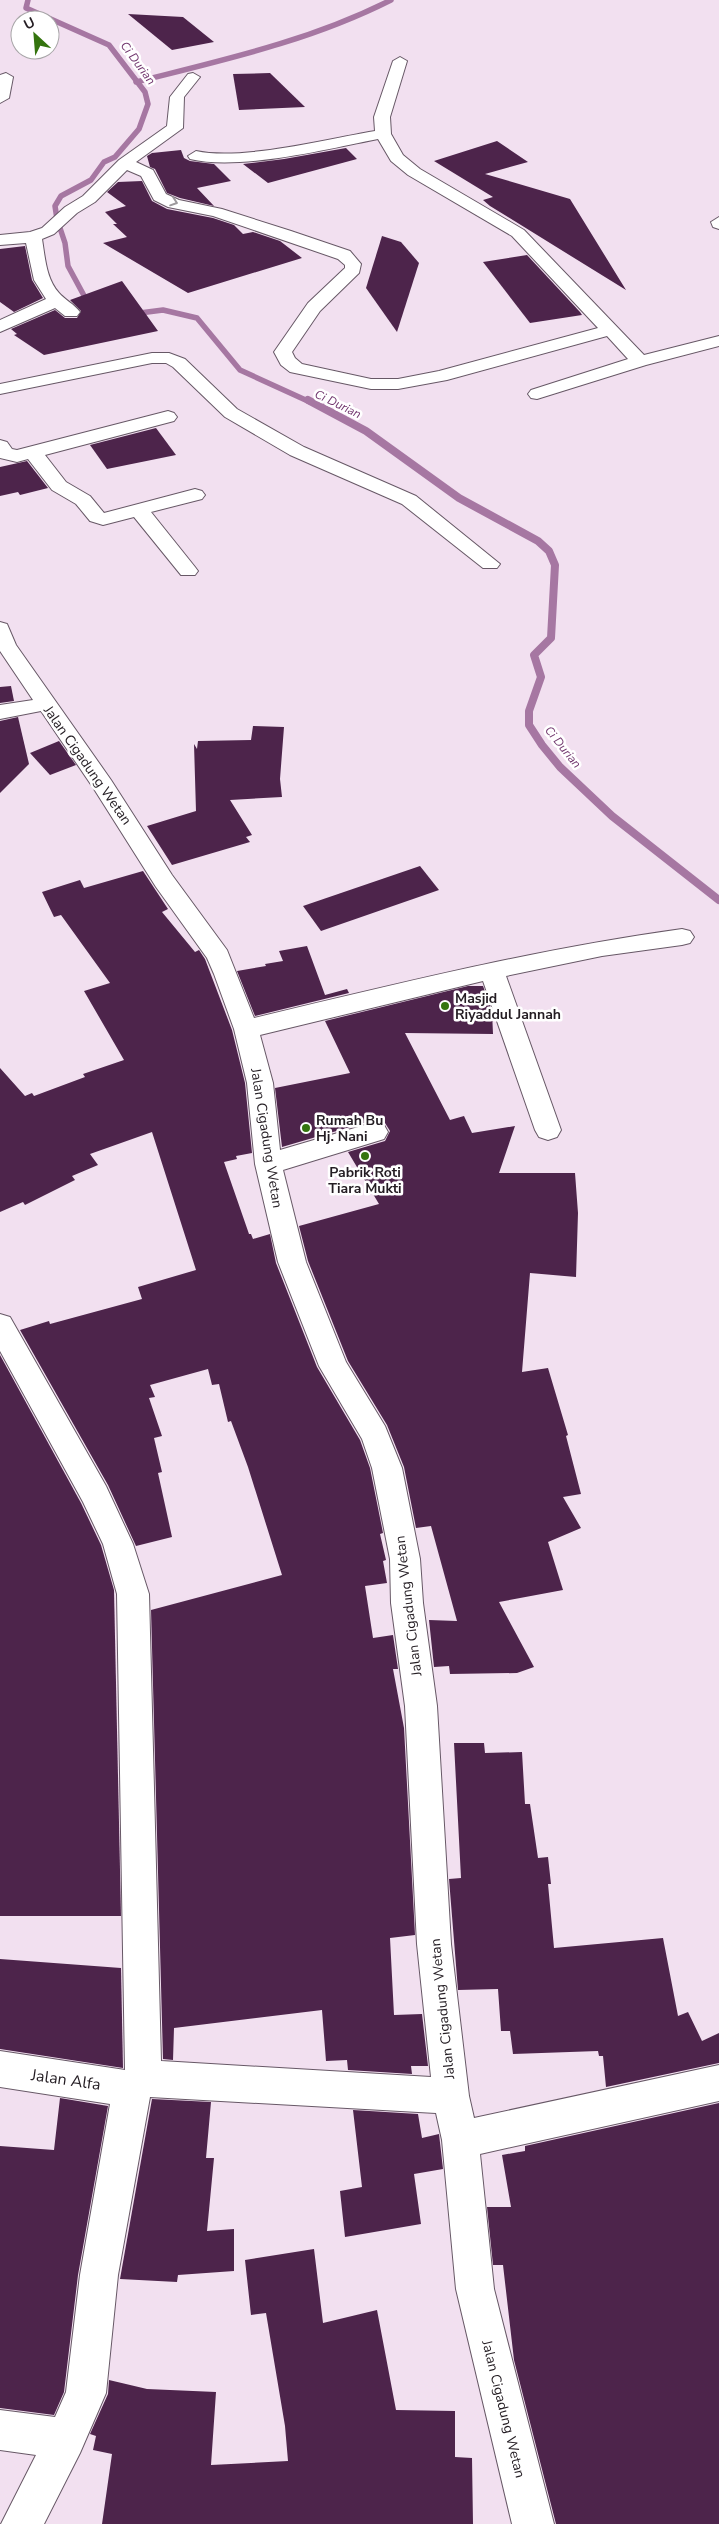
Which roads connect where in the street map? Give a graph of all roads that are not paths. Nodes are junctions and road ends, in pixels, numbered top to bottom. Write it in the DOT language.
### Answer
graph roads {
  1 [pos="400,61"];
  2 [pos="6,77"];
  3 [pos="193,77"];
  4 [pos="0,99"];
  5 [pos="383,134"];
  6 [pos="196,156"];
  7 [pos="125,163"];
  8 [pos="35,236"];
  9 [pos="0,240"];
  10 [pos="56,301"];
  11 [pos="71,312"];
  12 [pos="0,327"];
  13 [pos="608,330"];
  14 [pos="719,340"];
  15 [pos="640,361"];
  16 [pos="0,390"];
  17 [pos="537,394"];
  18 [pos="168,417"];
  19 [pos="0,446"];
  20 [pos="33,452"];
  21 [pos="195,495"];
  22 [pos="139,510"];
  23 [pos="490,564"];
  24 [pos="188,571"];
  25 [pos="0,628"];
  26 [pos="45,704"];
  27 [pos="0,712"];
  28 [pos="682,937"];
  29 [pos="492,970"];
  30 [pos="246,1029"];
  31 [pos="548,1130"];
  32 [pos="375,1132"];
  33 [pos="268,1164"];
  34 [pos="0,1325"];
  35 [pos="0,2069"];
  36 [pos="137,2083"];
  37 [pos="719,2083"];
  38 [pos="451,2096"];
  39 [pos="460,2140"];
  40 [pos="0,2430"];
  41 [pos="66,2439"];
  42 [pos="22,2524"];
  43 [pos="533,2524"];
  1 -- 5 [label="street"];
  2 -- 4 [label="street"];
  3 -- 7 [label="street"];
  5 -- 6 [label="street"];
  5 -- 13 [label="street"];
  7 -- 8 [label="street"];
  7 -- 13 [label="street, one-way"];
  8 -- 9 [label="street"];
  8 -- 10 [label="street"];
  10 -- 11 [label="street"];
  10 -- 12 [label="street"];
  13 -- 15 [label="street"];
  14 -- 15 [label="street"];
  15 -- 17 [label="street"];
  16 -- 23 [label="street"];
  18 -- 20 [label="street"];
  19 -- 20 [label="street"];
  20 -- 22 [label="street"];
  21 -- 22 [label="street"];
  22 -- 24 [label="street"];
  25 -- 26 [label="street, Jalan Cigadung Wetan"];
  26 -- 27 [label="street"];
  26 -- 30 [label="street, Jalan Cigadung Wetan"];
  28 -- 29 [label="street"];
  29 -- 30 [label="street"];
  29 -- 31 [label="street"];
  30 -- 33 [label="street, Jalan Cigadung Wetan"];
  32 -- 33 [label="street"];
  33 -- 38 [label="street, Jalan Cigadung Wetan"];
  34 -- 36 [label="street"];
  35 -- 36 [label="street, Jalan Alfa"];
  36 -- 38 [label="street, Jalan Alfa"];
  36 -- 41 [label="street"];
  37 -- 39 [label="street"];
  38 -- 39 [label="street, Jalan Cigadung Wetan"];
  39 -- 43 [label="street, Jalan Cigadung Wetan"];
  40 -- 41 [label="street"];
  41 -- 42 [label="street"];
}
